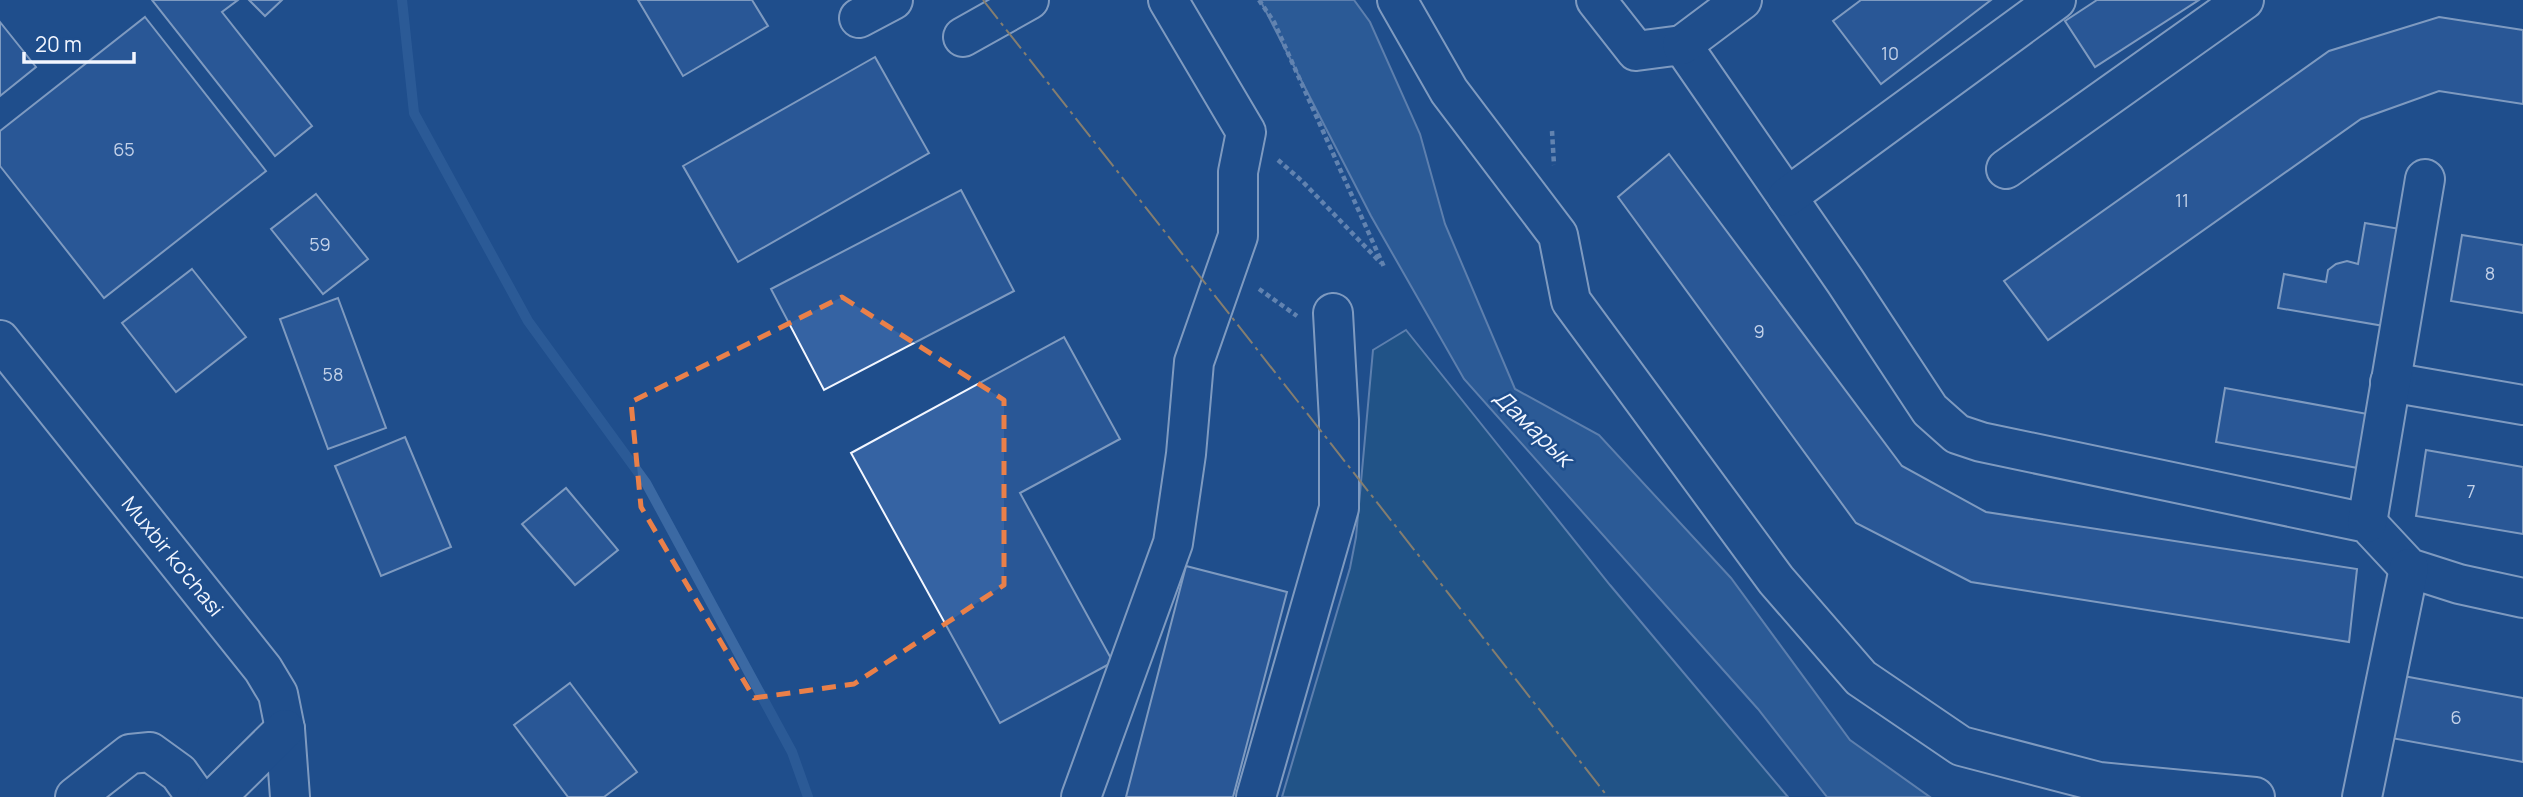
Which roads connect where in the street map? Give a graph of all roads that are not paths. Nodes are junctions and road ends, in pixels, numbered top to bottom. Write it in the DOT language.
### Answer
graph roads {
  1 [pos="892,0"];
  2 [pos="1029,0"];
  3 [pos="1167,0"];
  4 [pos="1398,0"];
  5 [pos="1596,0"];
  6 [pos="1742,0"];
  7 [pos="2056,0"];
  8 [pos="2244,0"];
  9 [pos="859,18"];
  10 [pos="963,37"];
  11 [pos="1682,45"];
  12 [pos="2006,169"];
  13 [pos="2425,178"];
  14 [pos="1787,197"];
  15 [pos="1333,313"];
  16 [pos="0,340"];
  17 [pos="2390,382"];
  18 [pos="2523,404"];
  19 [pos="2367,523"];
  20 [pos="2409,568"];
  21 [pos="2523,598"];
  22 [pos="285,729"];
  23 [pos="75,797"];
  24 [pos="196,797"];
  25 [pos="216,797"];
  26 [pos="290,797"];
  27 [pos="1081,797"];
  28 [pos="1256,797"];
  29 [pos="2255,797"];
  30 [pos="2362,797"];
  1 -- 9 [label="street"];
  2 -- 10 [label="street"];
  3 -- 27 [label="street"];
  4 -- 29 [label="street"];
  5 -- 11 [label="street"];
  6 -- 11 [label="street"];
  7 -- 14 [label="street"];
  8 -- 12 [label="street"];
  11 -- 14 [label="street"];
  13 -- 17 [label="street"];
  14 -- 19 [label="street"];
  15 -- 28 [label="street"];
  16 -- 22 [label="street, Muxbir ko'chasi"];
  17 -- 18 [label="street"];
  17 -- 19 [label="street"];
  19 -- 20 [label="street"];
  20 -- 21 [label="street"];
  20 -- 30 [label="street"];
  22 -- 25 [label="street"];
  22 -- 26 [label="street, Muxbir ko'chasi"];
  23 -- 24 [label="street"];
}
